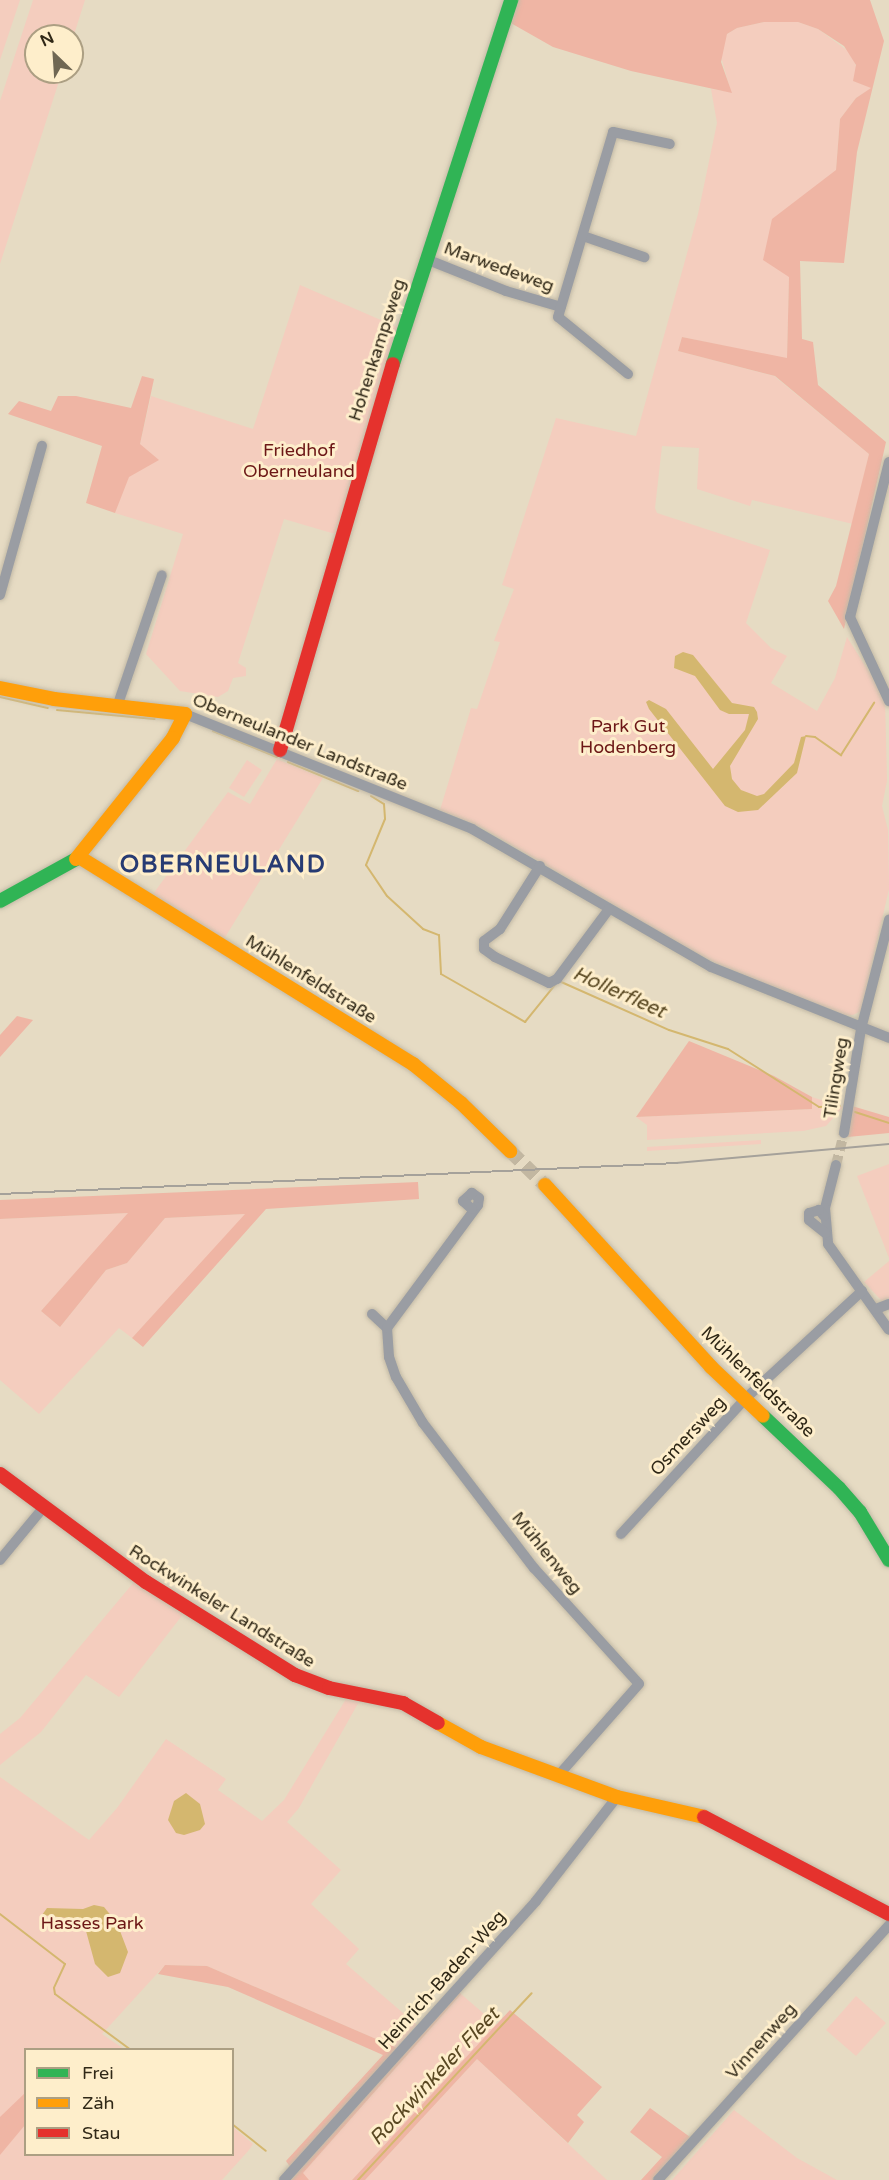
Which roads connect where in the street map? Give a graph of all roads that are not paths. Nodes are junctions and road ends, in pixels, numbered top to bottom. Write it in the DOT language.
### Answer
graph roads {
  1 [pos="511,0"];
  2 [pos="670,144"];
  3 [pos="583,236"];
  4 [pos="644,257"];
  5 [pos="426,259"];
  6 [pos="561,307"];
  7 [pos="628,374"];
  8 [pos="42,446"];
  9 [pos="889,462"];
  10 [pos="162,575"];
  11 [pos="0,596"];
  12 [pos="0,687"];
  13 [pos="889,701"];
  14 [pos="117,707"];
  15 [pos="185,714"];
  16 [pos="280,750"];
  17 [pos="79,857"];
  18 [pos="540,866"];
  19 [pos="0,901"];
  20 [pos="609,909"];
  21 [pos="889,920"];
  22 [pos="861,1029"];
  23 [pos="889,1038"];
  24 [pos="844,1133"];
  25 [pos="510,1151"];
  26 [pos="836,1165"];
  27 [pos="545,1185"];
  28 [pos="472,1209"];
  29 [pos="862,1291"];
  30 [pos="889,1304"];
  31 [pos="876,1309"];
  32 [pos="372,1314"];
  33 [pos="387,1328"];
  34 [pos="889,1330"];
  35 [pos="746,1398"];
  36 [pos="0,1474"];
  37 [pos="43,1508"];
  38 [pos="621,1534"];
  39 [pos="0,1560"];
  40 [pos="889,1560"];
  41 [pos="558,1776"];
  42 [pos="617,1797"];
  43 [pos="889,1914"];
  44 [pos="889,1925"];
  45 [pos="284,2180"];
  46 [pos="658,2180"];
  1 -- 5 [label="street, Hohenkampsweg"];
  2 -- 3 [label="street, Marwedeweg"];
  3 -- 4 [label="street"];
  3 -- 6 [label="street, Marwedeweg"];
  5 -- 6 [label="street, Marwedeweg"];
  5 -- 16 [label="street, Hohenkampsweg"];
  6 -- 7 [label="street, Marwedeweg"];
  8 -- 11 [label="street"];
  9 -- 13 [label="street"];
  10 -- 14 [label="street"];
  12 -- 14 [label="street, Oberneulander Landstraße"];
  14 -- 15 [label="street, Oberneulander Landstraße"];
  15 -- 16 [label="street, Oberneulander Landstraße"];
  15 -- 17 [label="street"];
  16 -- 18 [label="street, Oberneulander Landstraße"];
  17 -- 19 [label="street"];
  17 -- 25 [label="street, Mühlenfeldstraße"];
  18 -- 20 [label="street, Oberneulander Landstraße"];
  18 -- 20 [label="street"];
  20 -- 22 [label="street, Oberneulander Landstraße"];
  21 -- 22 [label="street, Tilingweg"];
  22 -- 23 [label="street, Oberneulander Landstraße"];
  22 -- 24 [label="street, Tilingweg"];
  26 -- 29 [label="street"];
  27 -- 35 [label="street, Mühlenfeldstraße"];
  28 -- 33 [label="street"];
  29 -- 31 [label="street"];
  29 -- 35 [label="street, Osmersweg"];
  30 -- 31 [label="street"];
  31 -- 34 [label="street"];
  32 -- 33 [label="street"];
  33 -- 41 [label="street, Mühlenweg"];
  35 -- 38 [label="street, Osmersweg"];
  35 -- 40 [label="street, Mühlenfeldstraße"];
  36 -- 37 [label="street, Rockwinkeler Landstraße"];
  37 -- 39 [label="street"];
  37 -- 41 [label="street, Rockwinkeler Landstraße"];
  41 -- 42 [label="street, Rockwinkeler Landstraße"];
  42 -- 43 [label="street, Rockwinkeler Landstraße"];
  42 -- 45 [label="street, Heinrich-Baden-Weg"];
  44 -- 46 [label="street, Vinnenweg"];
}
